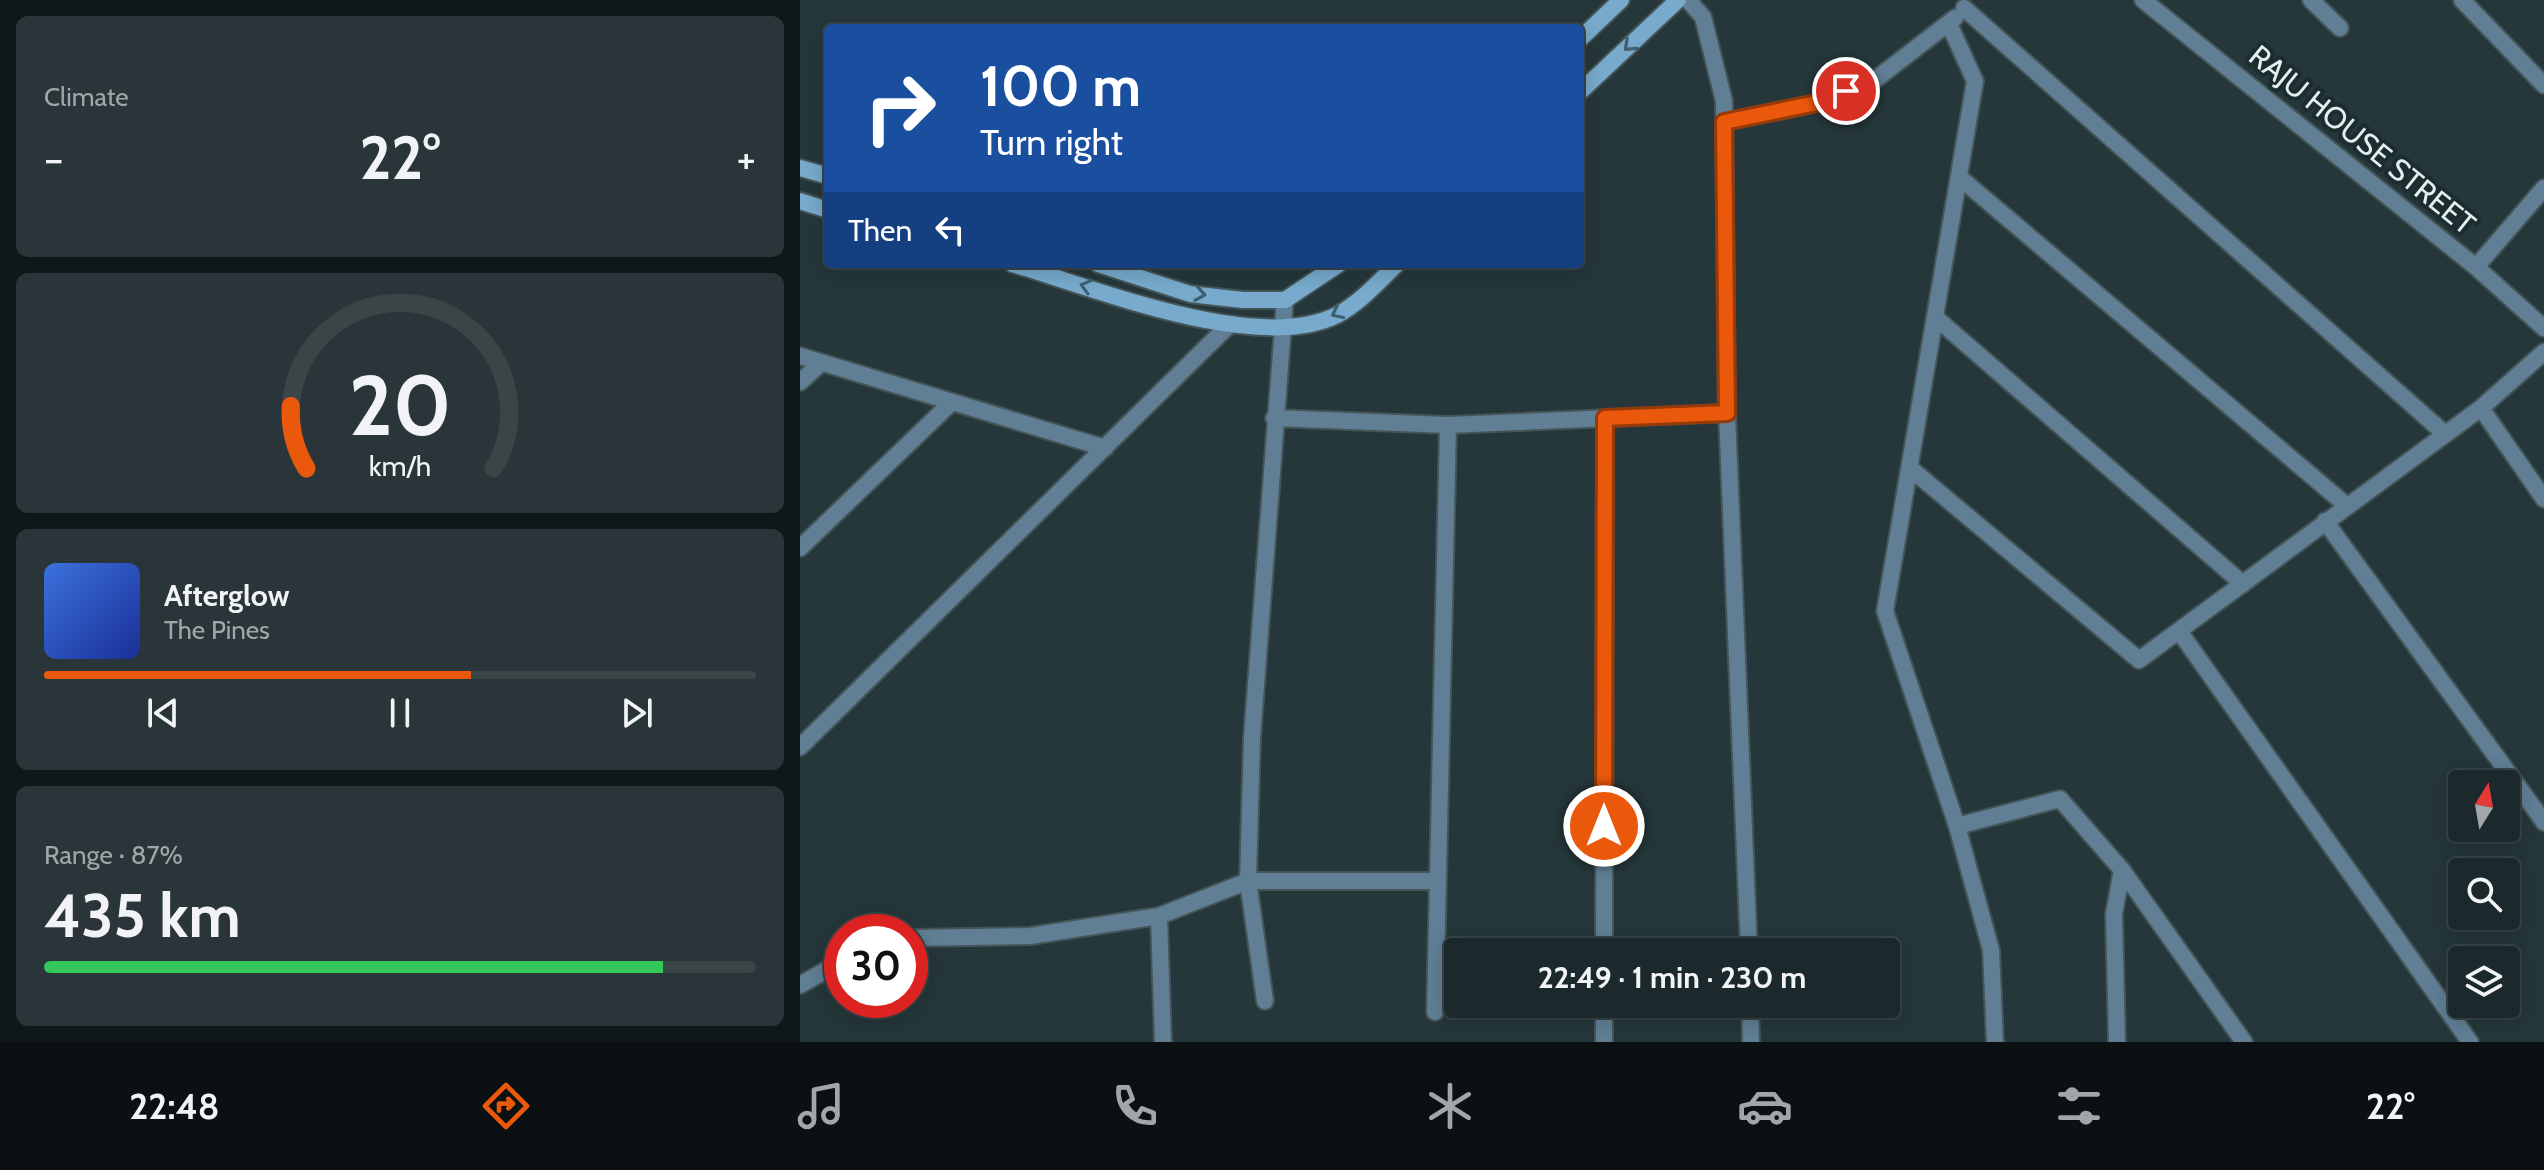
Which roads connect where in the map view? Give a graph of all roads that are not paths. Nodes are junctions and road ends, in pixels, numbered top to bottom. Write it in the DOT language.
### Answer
graph roads {
  1 [pos="1621,0"];
  2 [pos="1678,0"];
  3 [pos="1688,0"];
  4 [pos="2143,0"];
  5 [pos="2311,0"];
  6 [pos="2462,0"];
  7 [pos="1968,4"];
  8 [pos="1949,24"];
  9 [pos="2340,28"];
  10 [pos="1584,35"];
  11 [pos="2544,85"];
  12 [pos="1584,88"];
  13 [pos="1724,122"];
  14 [pos="800,168"];
  15 [pos="824,175"];
  16 [pos="1959,177"];
  17 [pos="2544,188"];
  18 [pos="800,201"];
  19 [pos="824,209"];
  20 [pos="2476,267"];
  21 [pos="1026,268"];
  22 [pos="1110,268"];
  23 [pos="1333,268"];
  24 [pos="1393,268"];
  25 [pos="1285,300"];
  26 [pos="1936,318"];
  27 [pos="1229,325"];
  28 [pos="1283,328"];
  29 [pos="2544,328"];
  30 [pos="2544,352"];
  31 [pos="800,356"];
  32 [pos="821,363"];
  33 [pos="800,382"];
  34 [pos="952,402"];
  35 [pos="2481,408"];
  36 [pos="1727,413"];
  37 [pos="1274,418"];
  38 [pos="1605,418"];
  39 [pos="1448,425"];
  40 [pos="2444,433"];
  41 [pos="1105,448"];
  42 [pos="1911,469"];
  43 [pos="2544,499"];
  44 [pos="2346,505"];
  45 [pos="2325,521"];
  46 [pos="800,548"];
  47 [pos="2243,584"];
  48 [pos="2179,631"];
  49 [pos="800,747"];
  50 [pos="2544,822"];
  51 [pos="1957,826"];
  52 [pos="2122,870"];
  53 [pos="1248,881"];
  54 [pos="1438,881"];
  55 [pos="1159,916"];
  56 [pos="928,938"];
  57 [pos="1604,938"];
  58 [pos="1748,938"];
  59 [pos="824,971"];
  60 [pos="800,985"];
  61 [pos="1265,1001"];
  62 [pos="1435,1012"];
  63 [pos="1604,1018"];
  64 [pos="1750,1018"];
  65 [pos="1163,1042"];
  66 [pos="1604,1042"];
  67 [pos="1751,1042"];
  68 [pos="1995,1042"];
  69 [pos="2117,1042"];
  70 [pos="2244,1042"];
  71 [pos="2470,1042"];
  1 -- 10 [label="main road"];
  2 -- 12 [label="main road, one-way"];
  3 -- 13 [label="street"];
  4 -- 20 [label="street, RAJU HOUSE STREET"];
  5 -- 9 [label="street"];
  6 -- 11 [label="street"];
  7 -- 8 [label="street"];
  7 -- 40 [label="street"];
  8 -- 13 [label="street"];
  8 -- 16 [label="street"];
  13 -- 36 [label="street"];
  14 -- 15 [label="main road"];
  16 -- 26 [label="street"];
  16 -- 44 [label="street"];
  17 -- 20 [label="street"];
  18 -- 19 [label="main road"];
  20 -- 29 [label="street, RAJU HOUSE STREET"];
  27 -- 21 [label="main road, one-way"];
  22 -- 25 [label="main road, one-way"];
  23 -- 25 [label="main road"];
  24 -- 28 [label="main road, one-way"];
  25 -- 28 [label="street"];
  26 -- 42 [label="street"];
  26 -- 47 [label="street"];
  27 -- 28 [label="main road"];
  27 -- 41 [label="street"];
  28 -- 37 [label="street"];
  30 -- 35 [label="street"];
  31 -- 32 [label="street"];
  32 -- 33 [label="street"];
  32 -- 34 [label="street"];
  34 -- 41 [label="street"];
  34 -- 46 [label="street"];
  35 -- 40 [label="street"];
  35 -- 43 [label="street"];
  36 -- 38 [label="street"];
  36 -- 58 [label="street"];
  37 -- 39 [label="street"];
  37 -- 53 [label="street"];
  38 -- 39 [label="street"];
  38 -- 57 [label="street"];
  39 -- 54 [label="street"];
  40 -- 44 [label="street"];
  41 -- 49 [label="street"];
  42 -- 48 [label="street"];
  42 -- 51 [label="street"];
  44 -- 45 [label="street"];
  45 -- 47 [label="street"];
  45 -- 50 [label="street"];
  47 -- 48 [label="street"];
  48 -- 71 [label="street"];
  51 -- 52 [label="street"];
  51 -- 68 [label="street"];
  52 -- 69 [label="street"];
  52 -- 70 [label="street"];
  53 -- 54 [label="street"];
  53 -- 55 [label="street"];
  53 -- 61 [label="street"];
  54 -- 62 [label="street"];
  55 -- 56 [label="street"];
  55 -- 65 [label="street"];
  59 -- 60 [label="street"];
  63 -- 66 [label="street"];
  64 -- 67 [label="street"];
}
